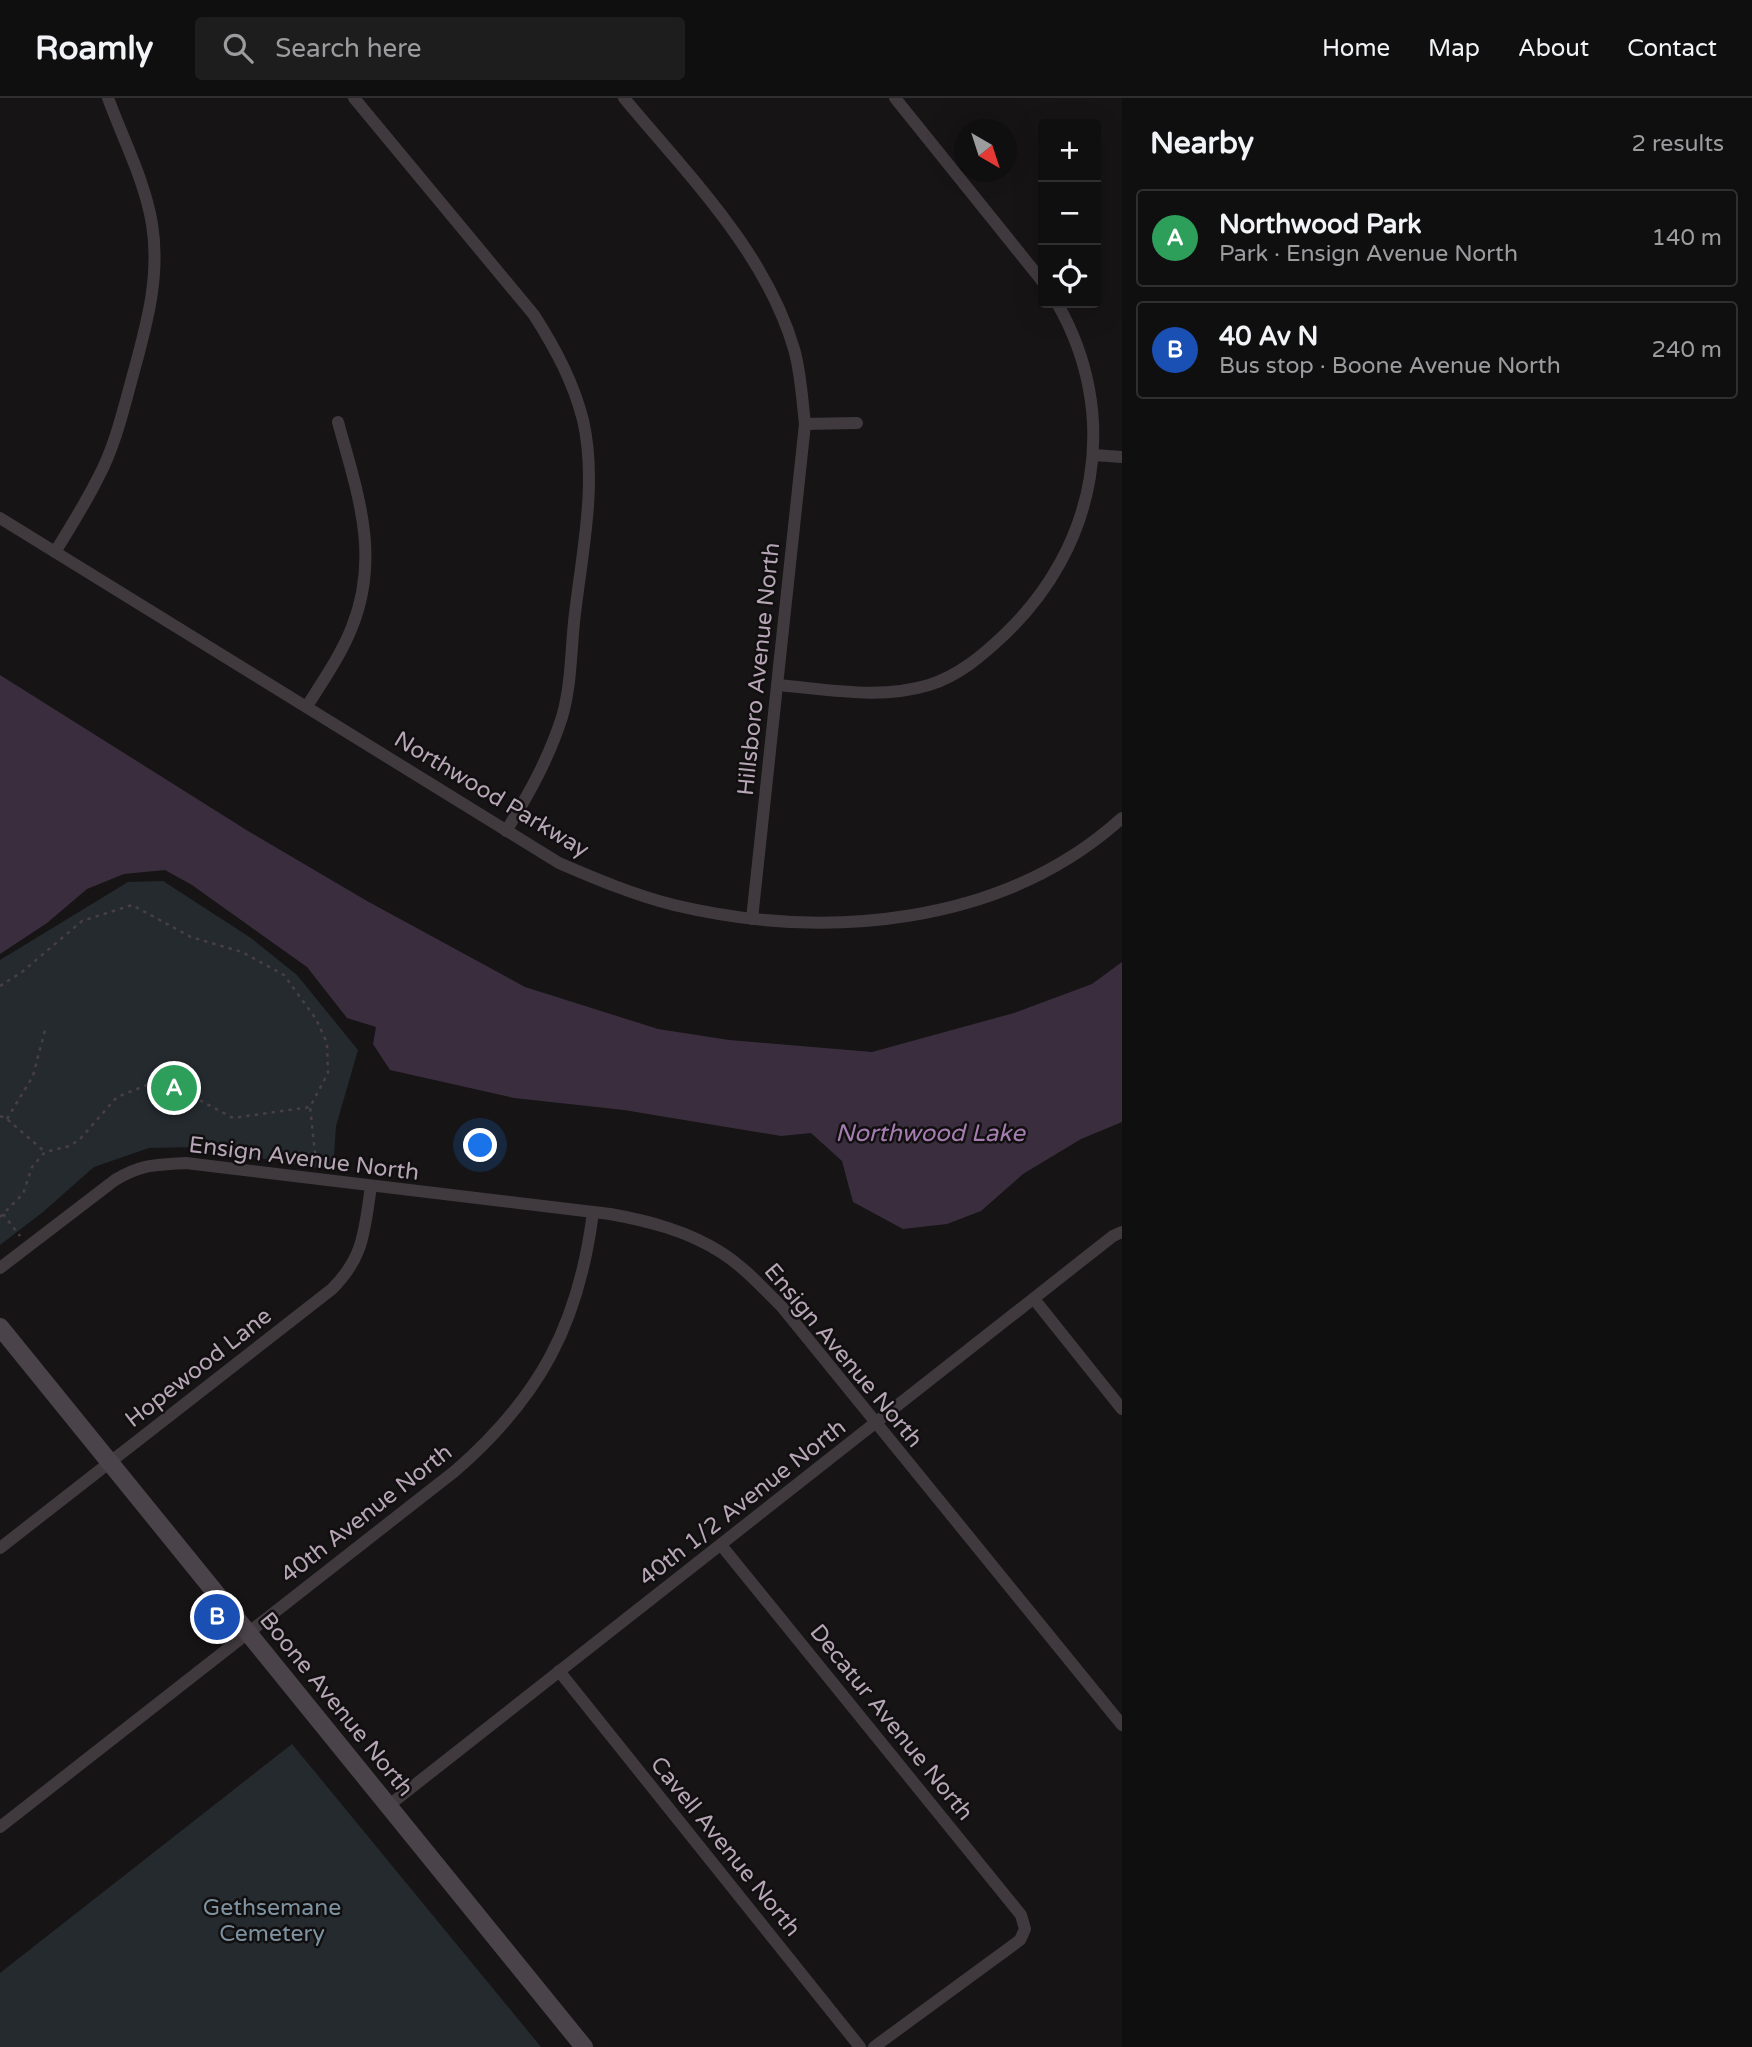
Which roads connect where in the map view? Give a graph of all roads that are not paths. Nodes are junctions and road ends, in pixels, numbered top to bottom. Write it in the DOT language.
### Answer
graph roads {
  1 [pos="108,98"];
  2 [pos="354,98"];
  3 [pos="624,98"];
  4 [pos="895,98"];
  5 [pos="1038,276"];
  6 [pos="1059,308"];
  7 [pos="338,422"];
  8 [pos="857,423"];
  9 [pos="805,424"];
  10 [pos="1094,455"];
  11 [pos="1122,457"];
  12 [pos="0,519"];
  13 [pos="55,552"];
  14 [pos="777,685"];
  15 [pos="307,706"];
  16 [pos="1122,818"];
  17 [pos="506,831"];
  18 [pos="752,919"];
  19 [pos="371,1187"];
  20 [pos="593,1212"];
  21 [pos="1122,1232"];
  22 [pos="0,1268"];
  23 [pos="1034,1299"];
  24 [pos="0,1327"];
  25 [pos="1122,1409"];
  26 [pos="877,1423"];
  27 [pos="109,1462"];
  28 [pos="721,1545"];
  29 [pos="0,1548"];
  30 [pos="248,1633"];
  31 [pos="559,1671"];
  32 [pos="1122,1725"];
  33 [pos="388,1806"];
  34 [pos="0,1827"];
  35 [pos="584,2047"];
  36 [pos="860,2047"];
  37 [pos="874,2047"];
  1 -- 13 [label="street"];
  2 -- 17 [label="street"];
  3 -- 9 [label="street, Hillsboro Avenue North"];
  4 -- 5 [label="street"];
  6 -- 10 [label="street"];
  7 -- 15 [label="street"];
  8 -- 9 [label="street"];
  9 -- 14 [label="street, Hillsboro Avenue North"];
  10 -- 11 [label="street"];
  10 -- 14 [label="street"];
  12 -- 13 [label="street, Northwood Parkway"];
  13 -- 15 [label="street, Northwood Parkway"];
  14 -- 18 [label="street, Hillsboro Avenue North"];
  15 -- 17 [label="street, Northwood Parkway"];
  16 -- 18 [label="street, Northwood Parkway"];
  17 -- 18 [label="street, Northwood Parkway"];
  19 -- 20 [label="street, Ensign Avenue North"];
  19 -- 22 [label="street, Ensign Avenue North"];
  19 -- 27 [label="street, Hopewood Lane"];
  20 -- 26 [label="street, Ensign Avenue North"];
  20 -- 30 [label="street, 40th Avenue North"];
  21 -- 23 [label="street, 40th 1/2 Avenue North"];
  23 -- 25 [label="street"];
  23 -- 26 [label="street, 40th 1/2 Avenue North"];
  24 -- 27 [label="street, Boone Avenue North"];
  26 -- 28 [label="street, 40th 1/2 Avenue North"];
  26 -- 32 [label="street, Ensign Avenue North"];
  27 -- 29 [label="street, Hopewood Lane"];
  27 -- 30 [label="street, Boone Avenue North"];
  28 -- 31 [label="street, 40th 1/2 Avenue North"];
  28 -- 37 [label="street, Decatur Avenue North"];
  30 -- 33 [label="street, Boone Avenue North"];
  30 -- 34 [label="street, 40th Avenue North"];
  31 -- 33 [label="street, 40th 1/2 Avenue North"];
  31 -- 36 [label="street, Cavell Avenue North"];
  33 -- 35 [label="street, Boone Avenue North"];
}
